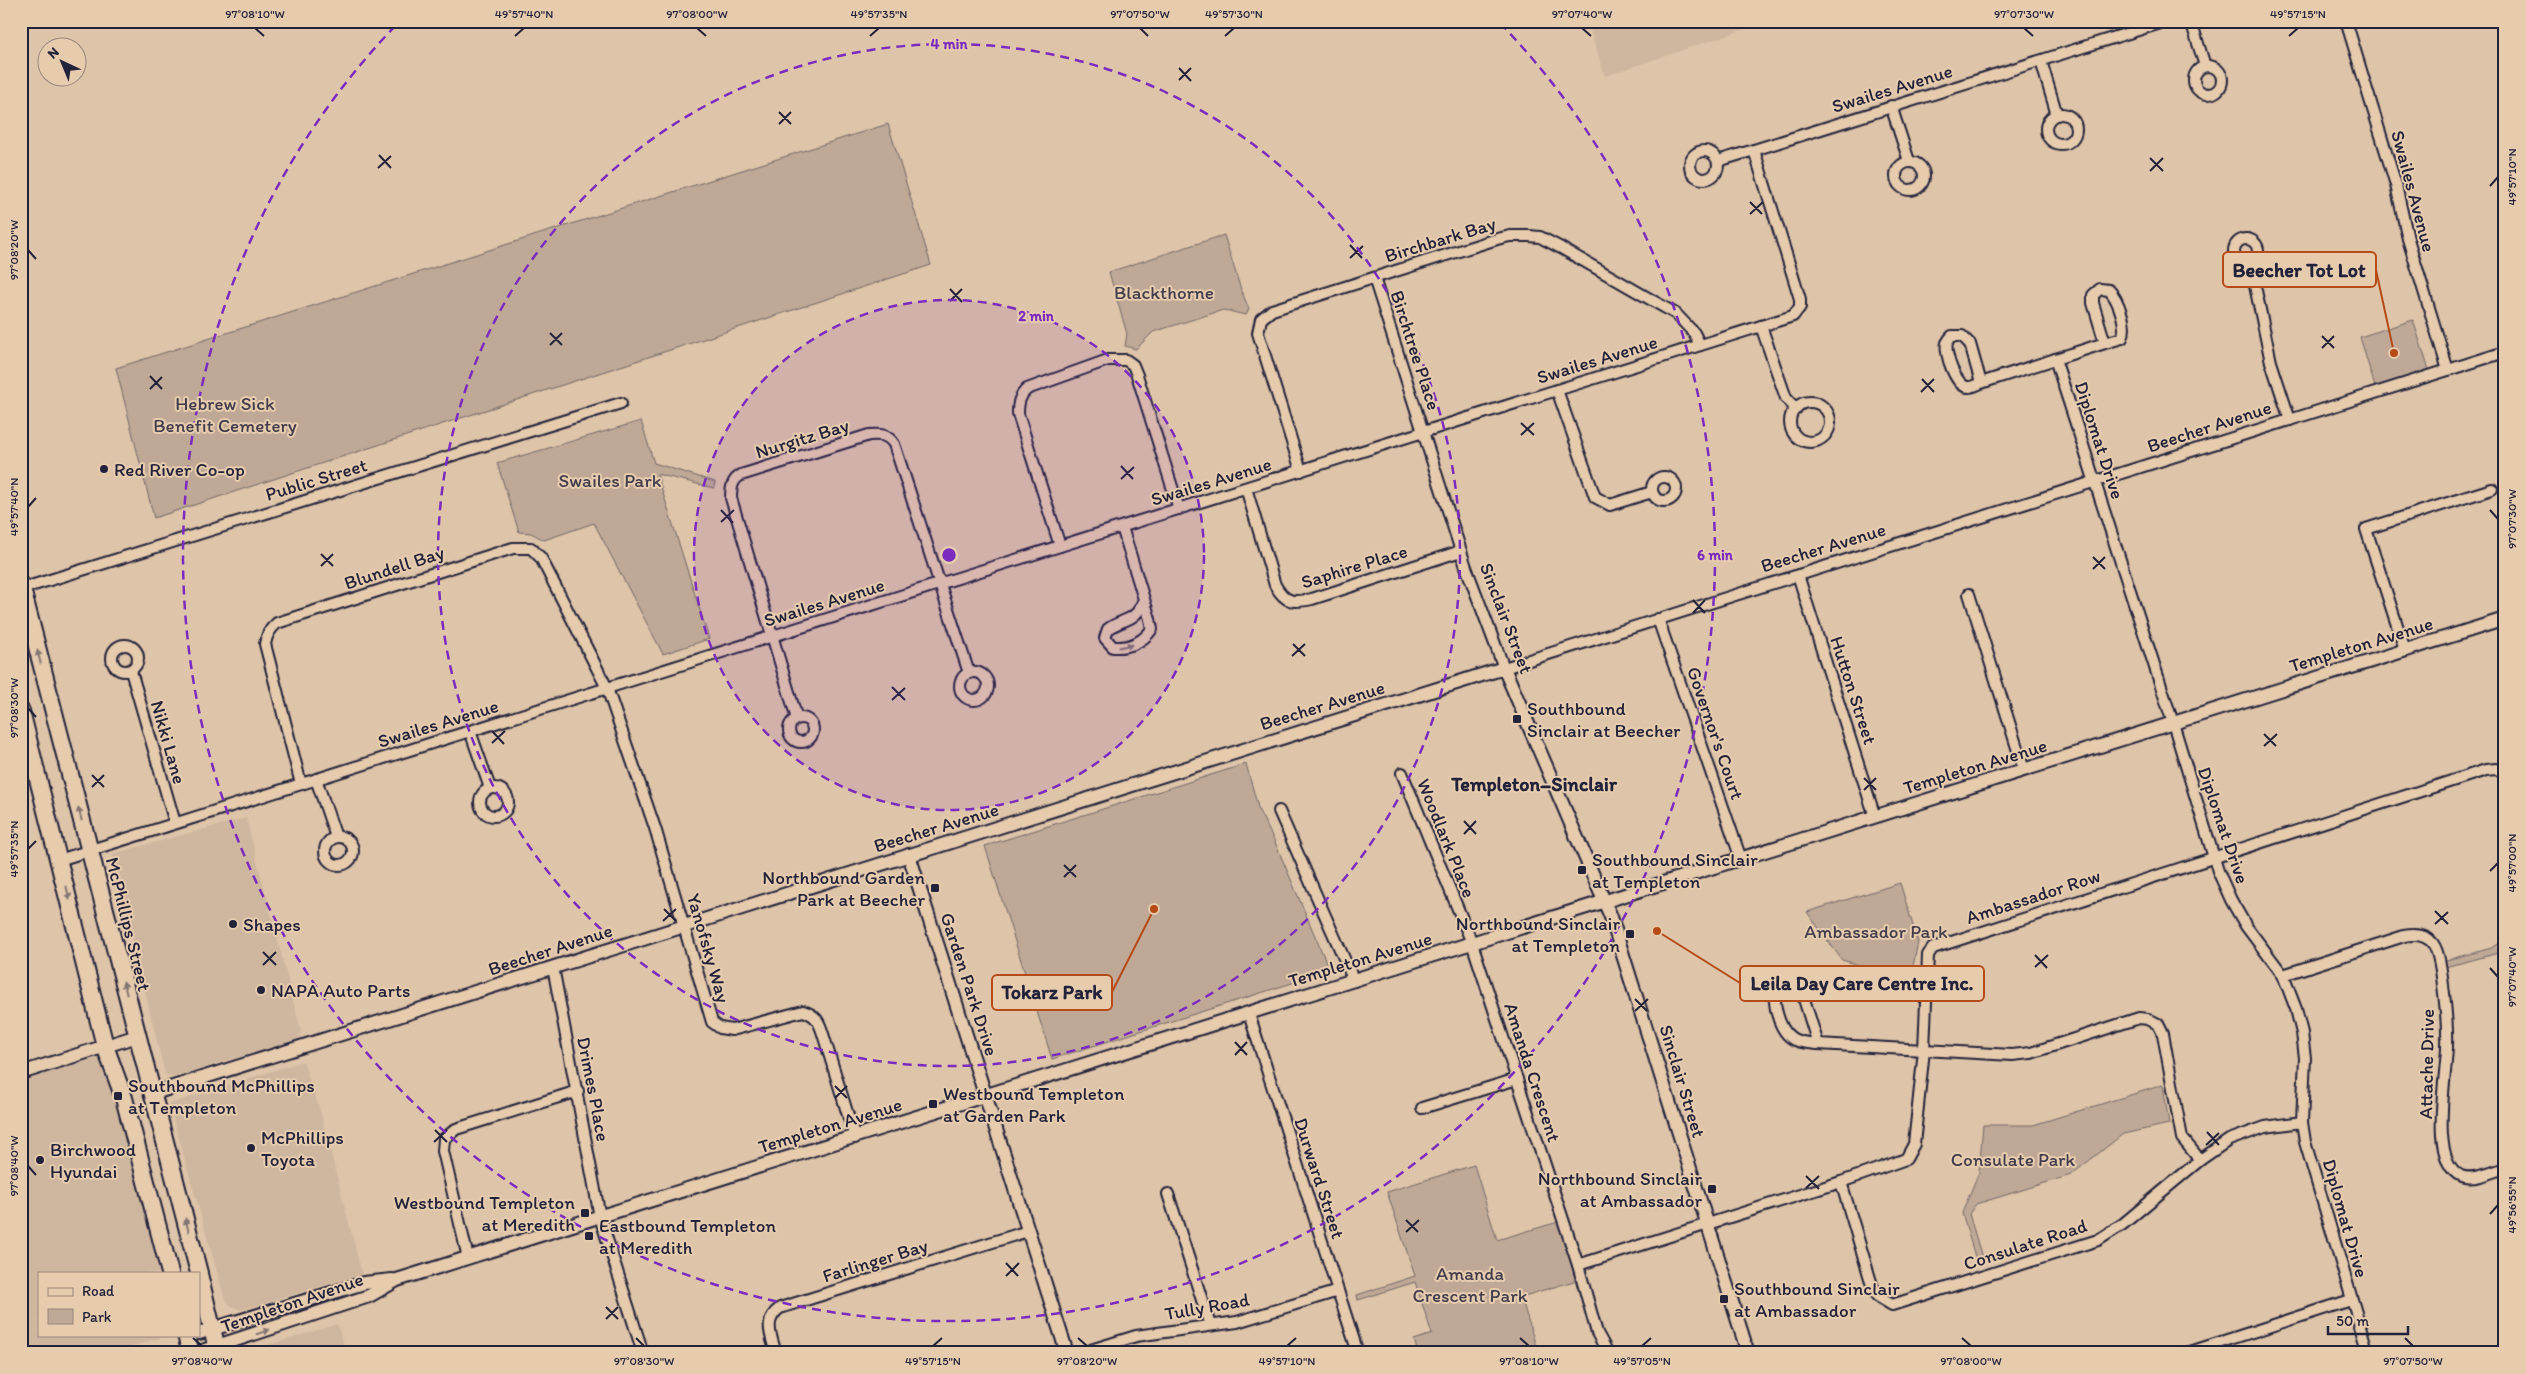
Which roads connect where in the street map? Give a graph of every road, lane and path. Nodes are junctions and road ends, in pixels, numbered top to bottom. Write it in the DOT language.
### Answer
graph roads {
  1 [pos="2167,21"];
  2 [pos="2191,21"];
  3 [pos="2346,21"];
  4 [pos="2041,61"];
  5 [pos="2205,66"];
  6 [pos="1891,106"];
  7 [pos="2058,115"];
  8 [pos="1754,150"];
  9 [pos="1909,161"];
  10 [pos="1718,162"];
  11 [pos="2250,262"];
  12 [pos="1374,278"];
  13 [pos="1760,326"];
  14 [pos="2105,343"];
  15 [pos="1700,345"];
  16 [pos="2505,352"];
  17 [pos="2055,359"];
  18 [pos="2448,370"];
  19 [pos="1981,383"];
  20 [pos="1557,390"];
  21 [pos="621,403"];
  22 [pos="1796,409"];
  23 [pos="2290,420"];
  24 [pos="1424,432"];
  25 [pos="1301,471"];
  26 [pos="2096,481"];
  27 [pos="1246,488"];
  28 [pos="2492,489"];
  29 [pos="1652,492"];
  30 [pos="1179,509"];
  31 [pos="1122,527"];
  32 [pos="1060,546"];
  33 [pos="1461,551"];
  34 [pos="1798,575"];
  35 [pos="940,584"];
  36 [pos="22,588"];
  37 [pos="1969,594"];
  38 [pos="1144,599"];
  39 [pos="1658,619"];
  40 [pos="2505,619"];
  41 [pos="773,636"];
  42 [pos="2405,650"];
  43 [pos="1504,668"];
  44 [pos="131,671"];
  45 [pos="969,673"];
  46 [pos="607,688"];
  47 [pos="21,710"];
  48 [pos="796,719"];
  49 [pos="2173,723"];
  50 [pos="470,731"];
  51 [pos="2024,770"];
  52 [pos="1402,773"];
  53 [pos="2505,774"];
  54 [pos="316,779"];
  55 [pos="300,784"];
  56 [pos="490,788"];
  57 [pos="1279,811"];
  58 [pos="1875,817"];
  59 [pos="175,823"];
  60 [pos="336,837"];
  61 [pos="89,850"];
  62 [pos="909,855"];
  63 [pos="2212,857"];
  64 [pos="1742,859"];
  65 [pos="59,860"];
  66 [pos="1605,902"];
  67 [pos="684,926"];
  68 [pos="1472,944"];
  69 [pos="553,967"];
  70 [pos="2283,975"];
  71 [pos="1354,981"];
  72 [pos="1249,1014"];
  73 [pos="137,1036"];
  74 [pos="1818,1044"];
  75 [pos="106,1046"];
  76 [pos="1924,1050"];
  77 [pos="21,1073"];
  78 [pos="1517,1080"];
  79 [pos="578,1091"];
  80 [pos="151,1094"];
  81 [pos="986,1096"];
  82 [pos="1422,1108"];
  83 [pos="2302,1122"];
  84 [pos="855,1138"];
  85 [pos="2200,1160"];
  86 [pos="2505,1168"];
  87 [pos="1840,1182"];
  88 [pos="1168,1194"];
  89 [pos="600,1217"];
  90 [pos="1707,1223"];
  91 [pos="1028,1231"];
  92 [pos="468,1258"];
  93 [pos="1578,1265"];
  94 [pos="170,1272"];
  95 [pos="199,1272"];
  96 [pos="398,1280"];
  97 [pos="1338,1291"];
  98 [pos="2351,1300"];
  99 [pos="1210,1325"];
  100 [pos="200,1335"];
  101 [pos="194,1337"];
  102 [pos="217,1350"];
  103 [pos="196,1353"];
  104 [pos="643,1353"];
  105 [pos="776,1353"];
  106 [pos="1067,1353"];
  107 [pos="1081,1353"];
  108 [pos="1358,1353"];
  109 [pos="1608,1353"];
  110 [pos="1748,1353"];
  111 [pos="2187,1353"];
  112 [pos="2368,1353"];
  1 -- 4 [label="street, Swailes Avenue"];
  2 -- 5 [label="street"];
  3 -- 18 [label="street, Swailes Avenue"];
  4 -- 6 [label="street, Swailes Avenue"];
  4 -- 7 [label="street"];
  6 -- 8 [label="street, Swailes Avenue"];
  6 -- 9 [label="street"];
  8 -- 10 [label="street"];
  8 -- 13 [label="street, Swailes Avenue"];
  11 -- 23 [label="street"];
  12 -- 15 [label="street, Birchbark Bay"];
  12 -- 24 [label="street, Birchtree Place"];
  12 -- 25 [label="street, Birchbark Bay"];
  13 -- 15 [label="street, Swailes Avenue"];
  13 -- 22 [label="street"];
  14 -- 14 [label="street"];
  14 -- 17 [label="street"];
  15 -- 20 [label="street, Swailes Avenue"];
  16 -- 18 [label="street, Beecher Avenue"];
  17 -- 19 [label="street"];
  17 -- 26 [label="street, Diplomat Drive"];
  18 -- 23 [label="street, Beecher Avenue"];
  19 -- 19 [label="street"];
  20 -- 24 [label="street, Swailes Avenue"];
  20 -- 29 [label="street"];
  21 -- 36 [label="street, Public Street"];
  22 -- 22 [label="street"];
  23 -- 26 [label="street, Beecher Avenue"];
  24 -- 25 [label="street, Swailes Avenue"];
  24 -- 33 [label="street, Sinclair Street"];
  25 -- 27 [label="street, Swailes Avenue"];
  26 -- 34 [label="street, Beecher Avenue"];
  26 -- 49 [label="street, Diplomat Drive"];
  27 -- 30 [label="street, Swailes Avenue"];
  27 -- 33 [label="street, Saphire Place"];
  28 -- 42 [label="street"];
  30 -- 31 [label="street, Swailes Avenue"];
  30 -- 32 [label="street"];
  31 -- 32 [label="street, Swailes Avenue"];
  31 -- 38 [label="street"];
  32 -- 35 [label="street, Swailes Avenue"];
  33 -- 43 [label="street, Sinclair Street"];
  34 -- 39 [label="street, Beecher Avenue"];
  34 -- 58 [label="street, Hutton Street"];
  35 -- 41 [label="street, Swailes Avenue"];
  35 -- 41 [label="street, Nurgitz Bay"];
  35 -- 45 [label="street"];
  61 -- 36 [label="main road, McPhillips Street, one-way"];
  37 -- 51 [label="street"];
  38 -- 38 [label="street, one-way"];
  39 -- 43 [label="street, Beecher Avenue"];
  39 -- 64 [label="street, Governor's Court"];
  40 -- 42 [label="street, Templeton Avenue"];
  41 -- 46 [label="street, Swailes Avenue"];
  41 -- 48 [label="street"];
  42 -- 49 [label="street, Templeton Avenue"];
  43 -- 62 [label="street, Beecher Avenue"];
  43 -- 66 [label="street, Sinclair Street"];
  44 -- 59 [label="street, Nikki Lane"];
  46 -- 50 [label="street, Swailes Avenue"];
  46 -- 55 [label="street, Blundell Bay"];
  46 -- 67 [label="street, Yanofsky Way"];
  47 -- 65 [label="main road"];
  49 -- 51 [label="street, Templeton Avenue"];
  49 -- 63 [label="street, Diplomat Drive"];
  50 -- 54 [label="street, Swailes Avenue"];
  50 -- 56 [label="street"];
  51 -- 58 [label="street, Templeton Avenue"];
  52 -- 68 [label="street, Woodlark Place"];
  53 -- 63 [label="street, Ambassador Row"];
  54 -- 55 [label="street, Swailes Avenue"];
  54 -- 60 [label="street"];
  55 -- 59 [label="street, Swailes Avenue"];
  57 -- 71 [label="street"];
  58 -- 64 [label="street, Templeton Avenue"];
  59 -- 61 [label="street, Swailes Avenue"];
  61 -- 65 [label="street, Swailes Avenue"];
  73 -- 61 [label="main road, McPhillips Street, one-way"];
  62 -- 67 [label="street, Beecher Avenue"];
  62 -- 81 [label="street, Garden Park Drive"];
  63 -- 70 [label="street, Diplomat Drive"];
  63 -- 76 [label="street, Ambassador Row"];
  64 -- 66 [label="street, Templeton Avenue"];
  65 -- 75 [label="main road, one-way"];
  66 -- 68 [label="street, Templeton Avenue"];
  66 -- 90 [label="street, Sinclair Street"];
  67 -- 69 [label="street, Beecher Avenue"];
  67 -- 84 [label="street, Yanofsky Way"];
  68 -- 71 [label="street, Templeton Avenue"];
  68 -- 78 [label="street, Amanda Crescent"];
  69 -- 79 [label="street, Drimes Place"];
  69 -- 80 [label="street, Beecher Avenue"];
  70 -- 83 [label="street, Diplomat Drive"];
  70 -- 86 [label="street, Attache Drive"];
  71 -- 72 [label="street, Templeton Avenue"];
  72 -- 81 [label="street, Templeton Avenue"];
  72 -- 97 [label="street, Durward Street"];
  73 -- 75 [label="street"];
  73 -- 80 [label="main road, McPhillips Street"];
  74 -- 74 [label="street"];
  74 -- 76 [label="street"];
  75 -- 77 [label="street"];
  75 -- 94 [label="main road"];
  76 -- 85 [label="street"];
  76 -- 87 [label="street, Ambassador Row"];
  78 -- 82 [label="street"];
  78 -- 93 [label="street, Amanda Crescent"];
  79 -- 89 [label="street, Drimes Place"];
  79 -- 92 [label="street"];
  95 -- 80 [label="main road, McPhillips Street, one-way"];
  81 -- 84 [label="street, Templeton Avenue"];
  81 -- 91 [label="street, Garden Park Drive"];
  83 -- 85 [label="street, Consulate Road"];
  83 -- 98 [label="street, Diplomat Drive"];
  84 -- 89 [label="street, Templeton Avenue"];
  85 -- 87 [label="street, Consulate Road"];
  87 -- 90 [label="street, Ambassador Row"];
  88 -- 99 [label="street"];
  89 -- 92 [label="street, Templeton Avenue"];
  89 -- 104 [label="street, Drimes Place"];
  90 -- 93 [label="street, Ambassador Row"];
  90 -- 110 [label="street, Sinclair Street"];
  91 -- 105 [label="street, Farlinger Bay"];
  91 -- 106 [label="street, Garden Park Drive"];
  92 -- 96 [label="street, Templeton Avenue"];
  93 -- 109 [label="street, Amanda Crescent"];
  96 -- 100 [label="street, Templeton Avenue"];
  102 -- 96 [label="street, Templeton Avenue, one-way"];
  97 -- 99 [label="street, Tully Road"];
  97 -- 108 [label="street, Durward Street"];
  98 -- 111 [label="street"];
  98 -- 112 [label="street, Diplomat Drive"];
  99 -- 107 [label="street, Tully Road"];
  101 -- 102 [label="main road, McPhillips Street"];
  102 -- 103 [label="street, Templeton Avenue"];
}
